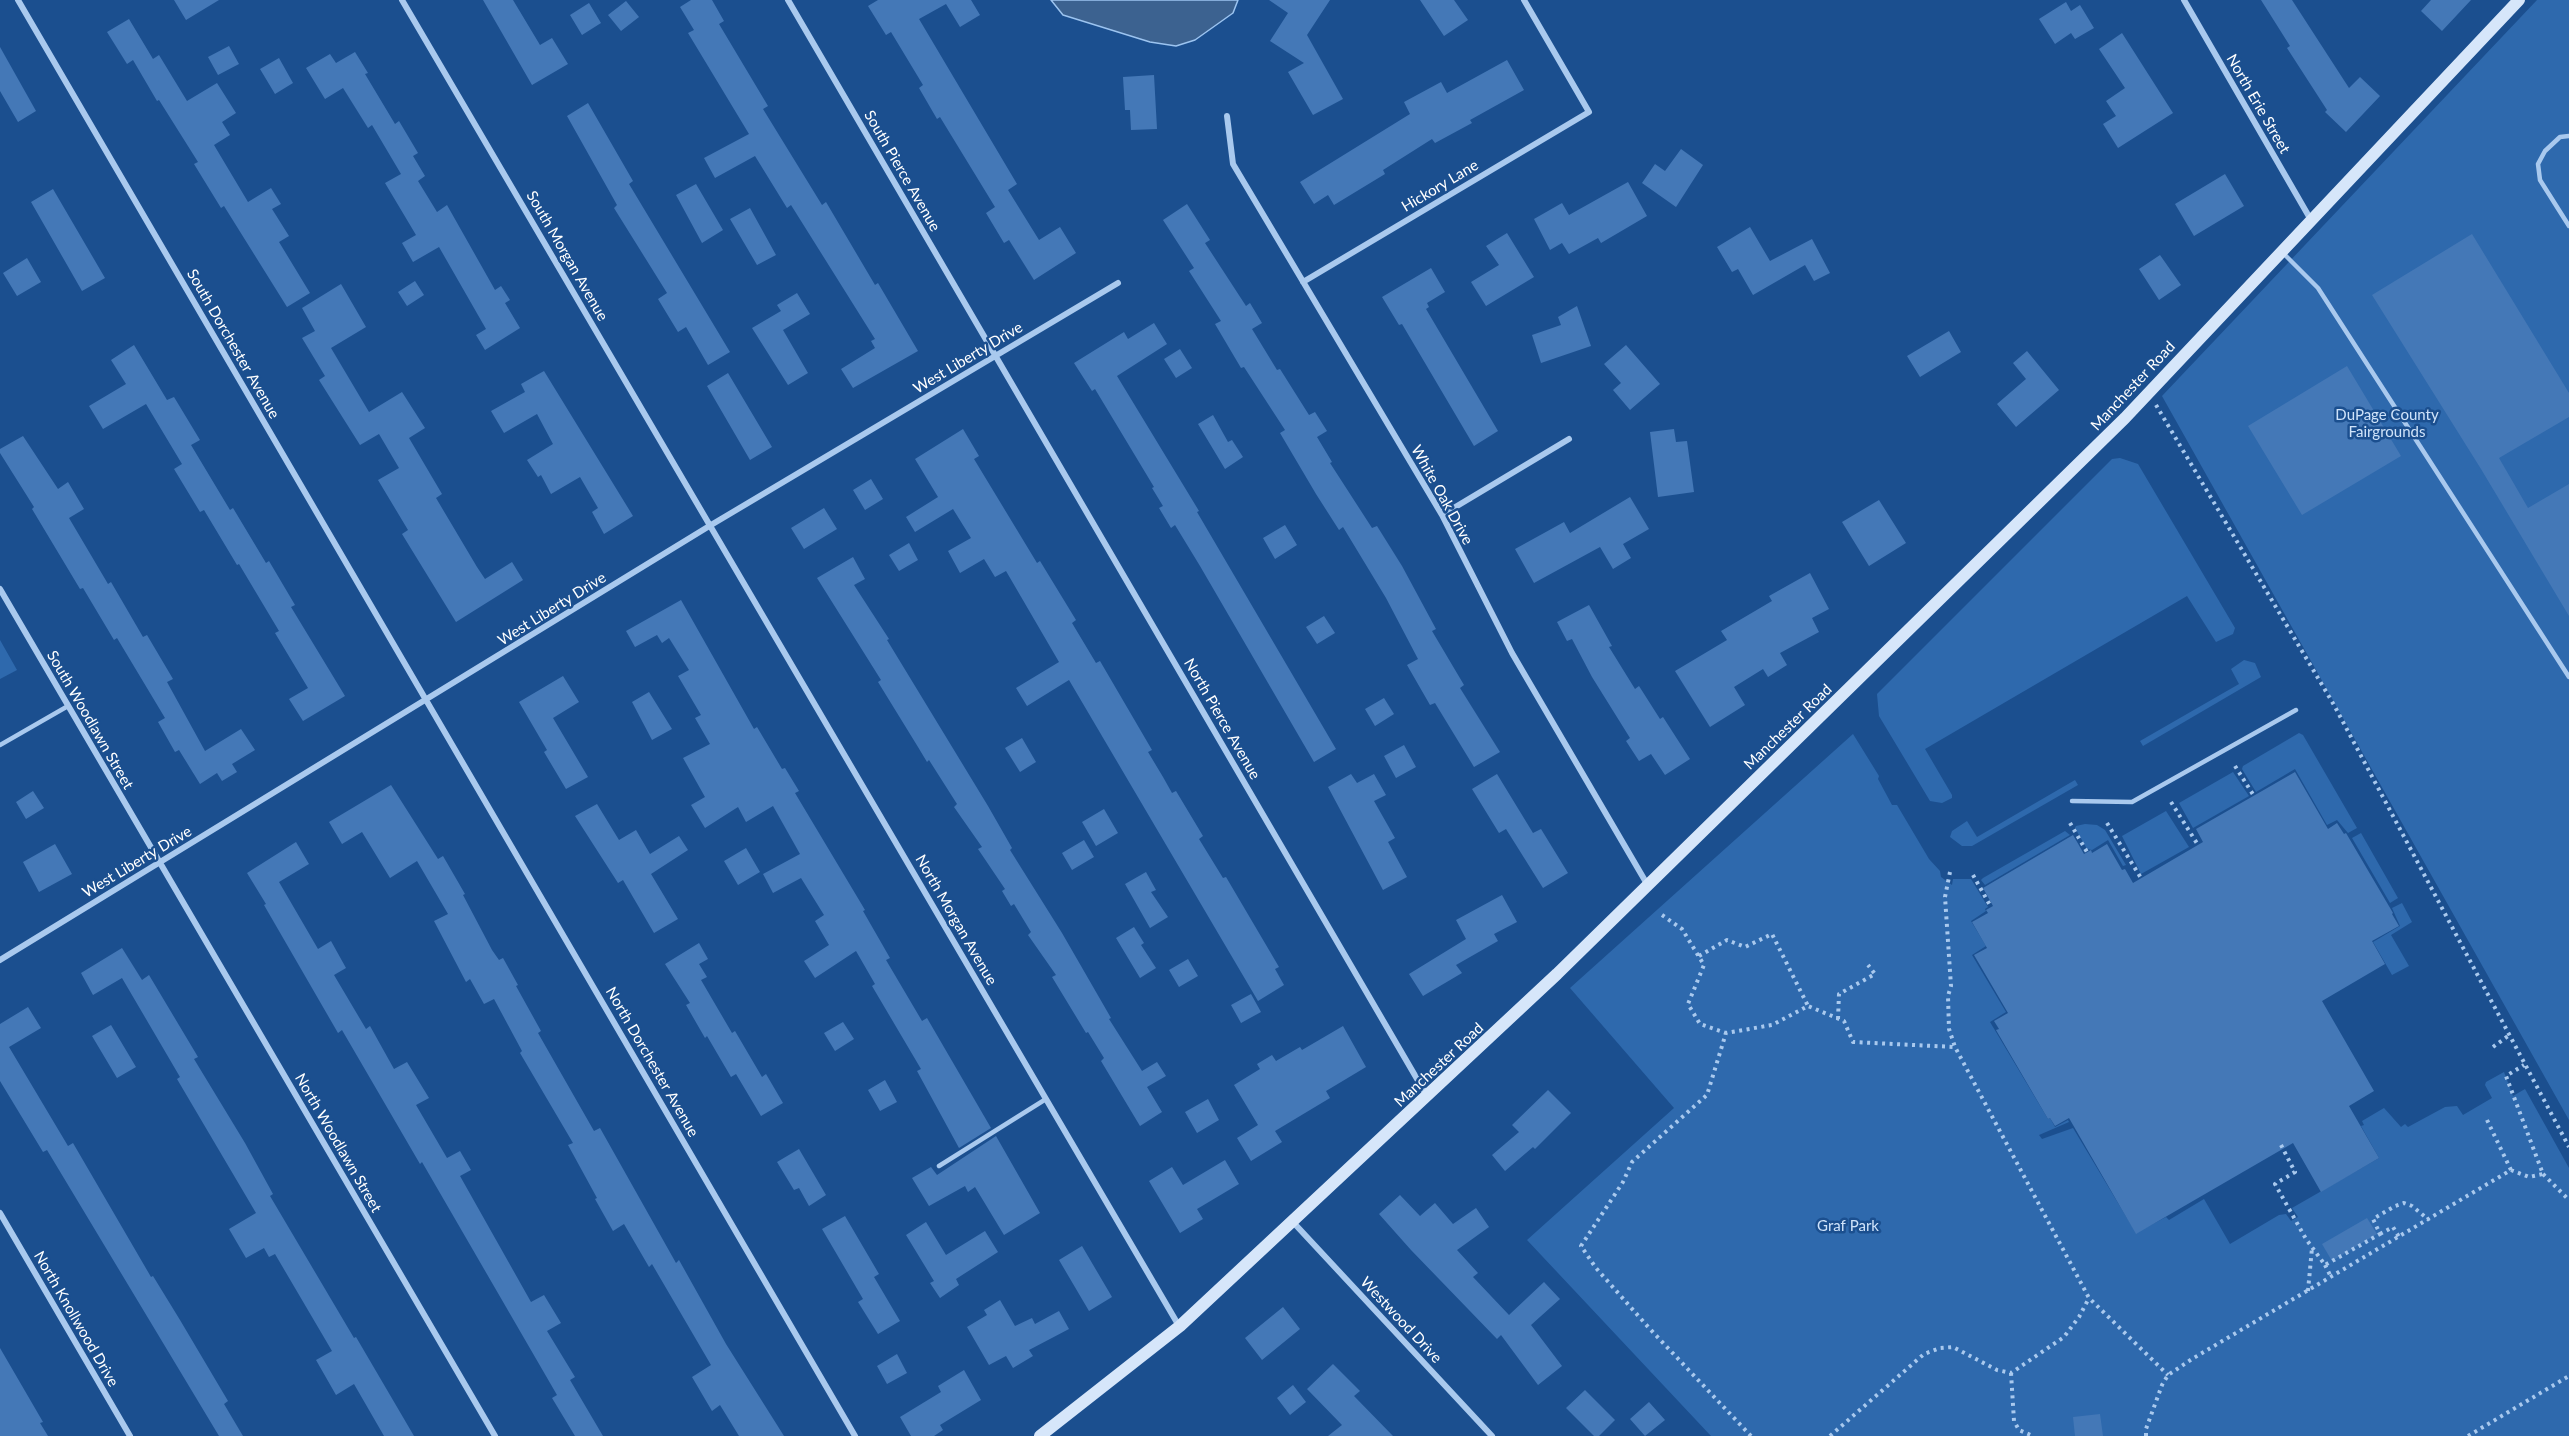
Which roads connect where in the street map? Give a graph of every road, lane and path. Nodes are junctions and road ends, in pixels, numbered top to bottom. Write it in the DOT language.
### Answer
graph roads {
  1 [pos="18,0"];
  2 [pos="402,0"];
  3 [pos="788,0"];
  4 [pos="1524,0"];
  5 [pos="2184,0"];
  6 [pos="2519,0"];
  7 [pos="1227,116"];
  8 [pos="2569,136"];
  9 [pos="2312,220"];
  10 [pos="2569,226"];
  11 [pos="2281,251"];
  12 [pos="1302,282"];
  13 [pos="1118,283"];
  14 [pos="996,354"];
  15 [pos="2148,392"];
  16 [pos="1569,439"];
  17 [pos="1442,515"];
  18 [pos="711,525"];
  19 [pos="0,590"];
  20 [pos="2569,677"];
  21 [pos="427,700"];
  22 [pos="68,706"];
  23 [pos="2295,710"];
  24 [pos="0,745"];
  25 [pos="2235,766"];
  26 [pos="2254,796"];
  27 [pos="2072,801"];
  28 [pos="2171,802"];
  29 [pos="2070,823"];
  30 [pos="2107,823"];
  31 [pos="2198,845"];
  32 [pos="2087,852"];
  33 [pos="160,863"];
  34 [pos="1950,872"];
  35 [pos="1973,875"];
  36 [pos="2141,878"];
  37 [pos="1647,884"];
  38 [pos="1991,907"];
  39 [pos="1662,915"];
  40 [pos="1699,956"];
  41 [pos="0,960"];
  42 [pos="1868,965"];
  43 [pos="1808,1006"];
  44 [pos="1838,1019"];
  45 [pos="1726,1033"];
  46 [pos="2508,1036"];
  47 [pos="1955,1047"];
  48 [pos="2493,1047"];
  49 [pos="2524,1065"];
  50 [pos="1428,1096"];
  51 [pos="1046,1099"];
  52 [pos="2487,1120"];
  53 [pos="2281,1145"];
  54 [pos="2569,1147"];
  55 [pos="939,1166"];
  56 [pos="2511,1170"];
  57 [pos="2543,1174"];
  58 [pos="2569,1200"];
  59 [pos="0,1213"];
  60 [pos="2429,1220"];
  61 [pos="1292,1221"];
  62 [pos="2380,1234"];
  63 [pos="2399,1237"];
  64 [pos="2312,1248"];
  65 [pos="2325,1265"];
  66 [pos="2331,1277"];
  67 [pos="2308,1291"];
  68 [pos="2089,1298"];
  69 [pos="1180,1326"];
  70 [pos="2011,1373"];
  71 [pos="2168,1375"];
  72 [pos="2569,1376"];
  73 [pos="1044,1435"];
  74 [pos="130,1436"];
  75 [pos="495,1436"];
  76 [pos="855,1436"];
  77 [pos="1492,1436"];
  78 [pos="1751,1436"];
  79 [pos="1830,1436"];
  80 [pos="2033,1436"];
  81 [pos="2146,1436"];
  82 [pos="2468,1436"];
  1 -- 21 [label="street, South Dorchester Avenue"];
  2 -- 18 [label="street, South Morgan Avenue"];
  3 -- 14 [label="street, South Pierce Avenue"];
  4 -- 12 [label="street, Hickory Lane"];
  5 -- 9 [label="street, North Erie Street"];
  6 -- 9 [label="street, Manchester Road"];
  7 -- 12 [label="street, White Oak Drive"];
  8 -- 10 [label="lane"];
  9 -- 11 [label="street, Manchester Road"];
  11 -- 15 [label="street, Manchester Road"];
  11 -- 20 [label="lane"];
  12 -- 17 [label="street, White Oak Drive"];
  13 -- 14 [label="street, West Liberty Drive"];
  14 -- 18 [label="street, West Liberty Drive"];
  14 -- 50 [label="street, North Pierce Avenue"];
  15 -- 37 [label="street, Manchester Road"];
  15 -- 46 [label="path"];
  16 -- 17 [label="street"];
  17 -- 37 [label="street, White Oak Drive"];
  18 -- 21 [label="street, West Liberty Drive"];
  18 -- 51 [label="street, North Morgan Avenue"];
  19 -- 22 [label="street, South Woodlawn Street"];
  21 -- 33 [label="street, West Liberty Drive"];
  21 -- 76 [label="street, North Dorchester Avenue"];
  22 -- 24 [label="lane"];
  22 -- 33 [label="street, South Woodlawn Street"];
  23 -- 27 [label="lane"];
  25 -- 26 [label="path"];
  28 -- 31 [label="path"];
  29 -- 32 [label="path"];
  30 -- 36 [label="path"];
  33 -- 41 [label="street, West Liberty Drive"];
  33 -- 75 [label="street, North Woodlawn Street"];
  34 -- 47 [label="path"];
  35 -- 38 [label="path"];
  37 -- 50 [label="street, Manchester Road"];
  39 -- 40 [label="path"];
  40 -- 43 [label="path"];
  40 -- 45 [label="path"];
  42 -- 44 [label="path"];
  43 -- 44 [label="path"];
  43 -- 45 [label="path"];
  44 -- 47 [label="path"];
  45 -- 78 [label="path"];
  46 -- 48 [label="path"];
  46 -- 49 [label="path"];
  47 -- 68 [label="path"];
  49 -- 54 [label="path"];
  49 -- 57 [label="path"];
  50 -- 61 [label="street, Manchester Road"];
  51 -- 55 [label="lane"];
  51 -- 69 [label="street, North Morgan Avenue"];
  52 -- 56 [label="path"];
  53 -- 64 [label="path"];
  56 -- 57 [label="path"];
  56 -- 60 [label="path"];
  57 -- 58 [label="path"];
  59 -- 74 [label="street, North Knollwood Drive"];
  60 -- 62 [label="path"];
  60 -- 63 [label="path"];
  61 -- 69 [label="street, Manchester Road"];
  61 -- 77 [label="street, Westwood Drive"];
  62 -- 63 [label="path"];
  62 -- 65 [label="path"];
  63 -- 66 [label="path"];
  64 -- 65 [label="path"];
  64 -- 67 [label="path"];
  65 -- 66 [label="path"];
  66 -- 67 [label="path"];
  67 -- 71 [label="path"];
  68 -- 70 [label="path"];
  68 -- 71 [label="path"];
  69 -- 73 [label="street, Manchester Road"];
  70 -- 79 [label="path"];
  70 -- 80 [label="path"];
  71 -- 81 [label="path"];
  72 -- 82 [label="path"];
}
